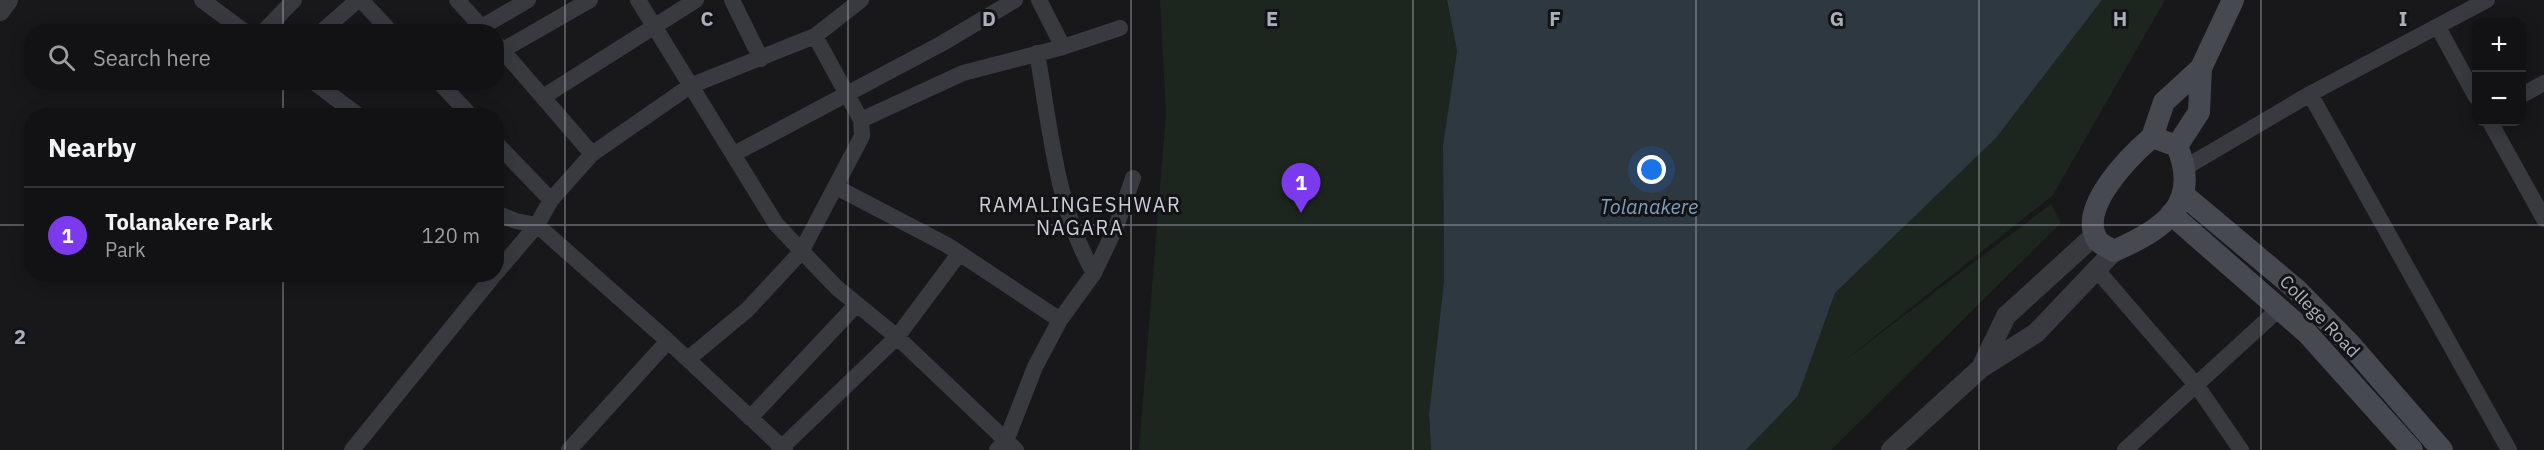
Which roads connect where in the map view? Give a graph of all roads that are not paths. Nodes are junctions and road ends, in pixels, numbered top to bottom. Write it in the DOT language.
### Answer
graph roads {
  1 [pos="8,0"];
  2 [pos="294,0"];
  3 [pos="360,0"];
  4 [pos="457,0"];
  5 [pos="528,0"];
  6 [pos="590,0"];
  7 [pos="638,0"];
  8 [pos="696,0"];
  9 [pos="732,0"];
  10 [pos="861,0"];
  11 [pos="1015,0"];
  12 [pos="1039,0"];
  13 [pos="2233,0"];
  14 [pos="2487,0"];
  15 [pos="210,2"];
  16 [pos="0,10"];
  17 [pos="236,24"];
  18 [pos="271,24"];
  19 [pos="331,24"];
  20 [pos="383,24"];
  21 [pos="479,24"];
  22 [pos="492,24"];
  23 [pos="653,26"];
  24 [pos="2438,27"];
  25 [pos="1120,28"];
  26 [pos="815,36"];
  27 [pos="504,44"];
  28 [pos="1063,47"];
  29 [pos="504,51"];
  30 [pos="1037,53"];
  31 [pos="761,59"];
  32 [pos="2202,68"];
  33 [pos="2544,83"];
  34 [pos="690,86"];
  35 [pos="325,90"];
  36 [pos="447,90"];
  37 [pos="2472,90"];
  38 [pos="2310,93"];
  39 [pos="2526,93"];
  40 [pos="848,95"];
  41 [pos="543,97"];
  42 [pos="348,108"];
  43 [pos="463,108"];
  44 [pos="861,120"];
  45 [pos="2493,126"];
  46 [pos="2152,137"];
  47 [pos="2177,146"];
  48 [pos="504,151"];
  49 [pos="592,154"];
  50 [pos="734,154"];
  51 [pos="2186,167"];
  52 [pos="1132,178"];
  53 [pos="836,187"];
  54 [pos="2185,196"];
  55 [pos="2539,198"];
  56 [pos="551,200"];
  57 [pos="2171,214"];
  58 [pos="504,216"];
  59 [pos="2544,219"];
  60 [pos="537,225"];
  61 [pos="2096,234"];
  62 [pos="2114,251"];
  63 [pos="801,252"];
  64 [pos="959,254"];
  65 [pos="504,264"];
  66 [pos="2096,270"];
  67 [pos="1094,273"];
  68 [pos="489,282"];
  69 [pos="857,304"];
  70 [pos="2280,308"];
  71 [pos="1060,320"];
  72 [pos="897,337"];
  73 [pos="668,341"];
  74 [pos="688,359"];
  75 [pos="1981,368"];
  76 [pos="2197,386"];
  77 [pos="750,418"];
  78 [pos="1006,447"];
  79 [pos="782,449"];
  80 [pos="352,450"];
  81 [pos="569,450"];
  82 [pos="1891,450"];
  83 [pos="2125,450"];
  84 [pos="2241,450"];
  85 [pos="2412,450"];
  86 [pos="2442,450"];
  87 [pos="2509,450"];
  1 -- 16 [label="street"];
  2 -- 18 [label="street"];
  3 -- 19 [label="street"];
  3 -- 20 [label="street"];
  4 -- 21 [label="street"];
  5 -- 22 [label="street"];
  6 -- 27 [label="street"];
  7 -- 23 [label="street"];
  8 -- 23 [label="street"];
  9 -- 31 [label="street"];
  10 -- 26 [label="street"];
  11 -- 40 [label="street"];
  12 -- 28 [label="street"];
  13 -- 32 [label="main road"];
  14 -- 24 [label="street"];
  15 -- 17 [label="street"];
  23 -- 34 [label="street"];
  23 -- 41 [label="street"];
  24 -- 37 [label="street"];
  24 -- 38 [label="street"];
  25 -- 28 [label="street"];
  26 -- 31 [label="street"];
  26 -- 40 [label="street"];
  28 -- 30 [label="street"];
  29 -- 41 [label="street"];
  30 -- 44 [label="street"];
  30 -- 67 [label="street"];
  31 -- 34 [label="street"];
  32 -- 46 [label="main road"];
  32 -- 47 [label="main road"];
  33 -- 39 [label="street"];
  34 -- 49 [label="street"];
  34 -- 50 [label="street"];
  35 -- 42 [label="street"];
  36 -- 43 [label="street"];
  38 -- 51 [label="street"];
  38 -- 87 [label="street"];
  40 -- 44 [label="street"];
  40 -- 50 [label="street"];
  41 -- 49 [label="street"];
  44 -- 53 [label="street"];
  45 -- 55 [label="street"];
  46 -- 47 [label="main road"];
  46 -- 61 [label="main road"];
  47 -- 51 [label="main road"];
  48 -- 56 [label="street"];
  49 -- 56 [label="street"];
  50 -- 63 [label="street"];
  51 -- 54 [label="main road"];
  52 -- 67 [label="street"];
  53 -- 63 [label="street"];
  53 -- 64 [label="street"];
  54 -- 57 [label="main road"];
  54 -- 86 [label="main road, College Road"];
  55 -- 59 [label="street"];
  56 -- 60 [label="street"];
  57 -- 62 [label="main road"];
  57 -- 70 [label="main road, College Road"];
  58 -- 60 [label="street"];
  60 -- 65 [label="street"];
  60 -- 73 [label="street"];
  61 -- 62 [label="main road"];
  61 -- 75 [label="street"];
  62 -- 66 [label="street"];
  63 -- 69 [label="street"];
  63 -- 74 [label="street"];
  64 -- 71 [label="street"];
  64 -- 72 [label="street"];
  66 -- 75 [label="street"];
  66 -- 76 [label="street"];
  67 -- 71 [label="street"];
  68 -- 80 [label="street"];
  69 -- 72 [label="street"];
  69 -- 77 [label="street"];
  70 -- 76 [label="street"];
  70 -- 85 [label="main road, College Road"];
  71 -- 78 [label="street"];
  72 -- 78 [label="street"];
  72 -- 79 [label="street"];
  73 -- 74 [label="street"];
  73 -- 81 [label="street"];
  74 -- 77 [label="street"];
  75 -- 82 [label="street"];
  76 -- 83 [label="street"];
  76 -- 84 [label="street"];
  77 -- 79 [label="street"];
}
